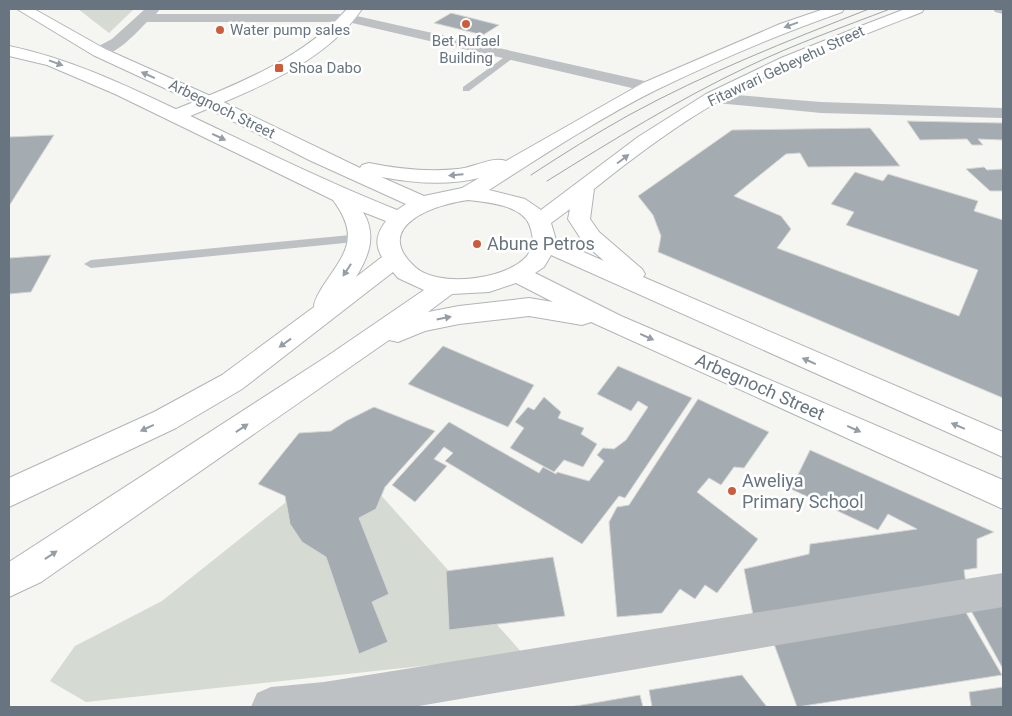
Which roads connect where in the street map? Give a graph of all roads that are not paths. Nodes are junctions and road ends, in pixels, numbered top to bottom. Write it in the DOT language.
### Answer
graph roads {
  1 [pos="24,9"];
  2 [pos="838,9"];
  3 [pos="917,9"];
  4 [pos="352,13"];
  5 [pos="148,14"];
  6 [pos="9,51"];
  7 [pos="99,52"];
  8 [pos="510,56"];
  9 [pos="649,86"];
  10 [pos="466,89"];
  11 [pos="712,98"];
  12 [pos="209,102"];
  13 [pos="1003,113"];
  14 [pos="175,116"];
  15 [pos="551,142"];
  16 [pos="316,156"];
  17 [pos="584,188"];
  18 [pos="468,194"];
  19 [pos="342,195"];
  20 [pos="423,204"];
  21 [pos="400,219"];
  22 [pos="542,233"];
  23 [pos="361,238"];
  24 [pos="394,260"];
  25 [pos="91,264"];
  26 [pos="519,274"];
  27 [pos="446,287"];
  28 [pos="661,296"];
  29 [pos="324,314"];
  30 [pos="612,322"];
  31 [pos="336,364"];
  32 [pos="1003,445"];
  33 [pos="9,493"];
  34 [pos="1003,496"];
  35 [pos="9,580"];
  36 [pos="1003,590"];
  37 [pos="326,705"];
  38 [pos="271,707"];
  1 -- 7 [label="main road, Arbegnoch Street"];
  2 -- 9 [label="main road, Fitawrari Gebeyehu Street, one-way"];
  3 -- 11 [label="main road, Fitawrari Gebeyehu Street"];
  4 -- 5 [label="street"];
  4 -- 8 [label="street"];
  4 -- 12 [label="main road"];
  5 -- 7 [label="street"];
  6 -- 14 [label="main road, Arbegnoch Street, one-way"];
  12 -- 7 [label="main road, Arbegnoch Street, one-way"];
  8 -- 9 [label="street"];
  8 -- 10 [label="lane"];
  9 -- 15 [label="main road, Fitawrari Gebeyehu Street"];
  11 -- 13 [label="street"];
  17 -- 11 [label="main road, Fitawrari Gebeyehu Street, one-way"];
  12 -- 14 [label="main road"];
  12 -- 16 [label="main road, Arbegnoch Street"];
  14 -- 19 [label="main road, Arbegnoch Street, one-way"];
  15 -- 16 [label="main road, one-way"];
  15 -- 18 [label="main road, Fitawrari Gebeyehu Street"];
  16 -- 20 [label="main road, Arbegnoch Street"];
  17 -- 22 [label="main road, Fitawrari Gebeyehu Street"];
  17 -- 28 [label="main road"];
  18 -- 20 [label="main road"];
  18 -- 22 [label="main road"];
  19 -- 21 [label="main road, Arbegnoch Street"];
  19 -- 23 [label="main road"];
  20 -- 21 [label="main road"];
  21 -- 24 [label="main road"];
  22 -- 26 [label="main road"];
  22 -- 28 [label="main road"];
  23 -- 25 [label="lane"];
  23 -- 29 [label="main road, one-way"];
  24 -- 27 [label="main road"];
  24 -- 29 [label="main road"];
  26 -- 27 [label="main road"];
  26 -- 30 [label="main road, Arbegnoch Street"];
  27 -- 31 [label="main road"];
  32 -- 28 [label="main road, one-way"];
  29 -- 33 [label="main road, one-way"];
  31 -- 30 [label="main road, one-way"];
  30 -- 34 [label="main road, Arbegnoch Street, one-way"];
  35 -- 31 [label="main road, one-way"];
  36 -- 37 [label="street"];
  37 -- 38 [label="street"];
}
